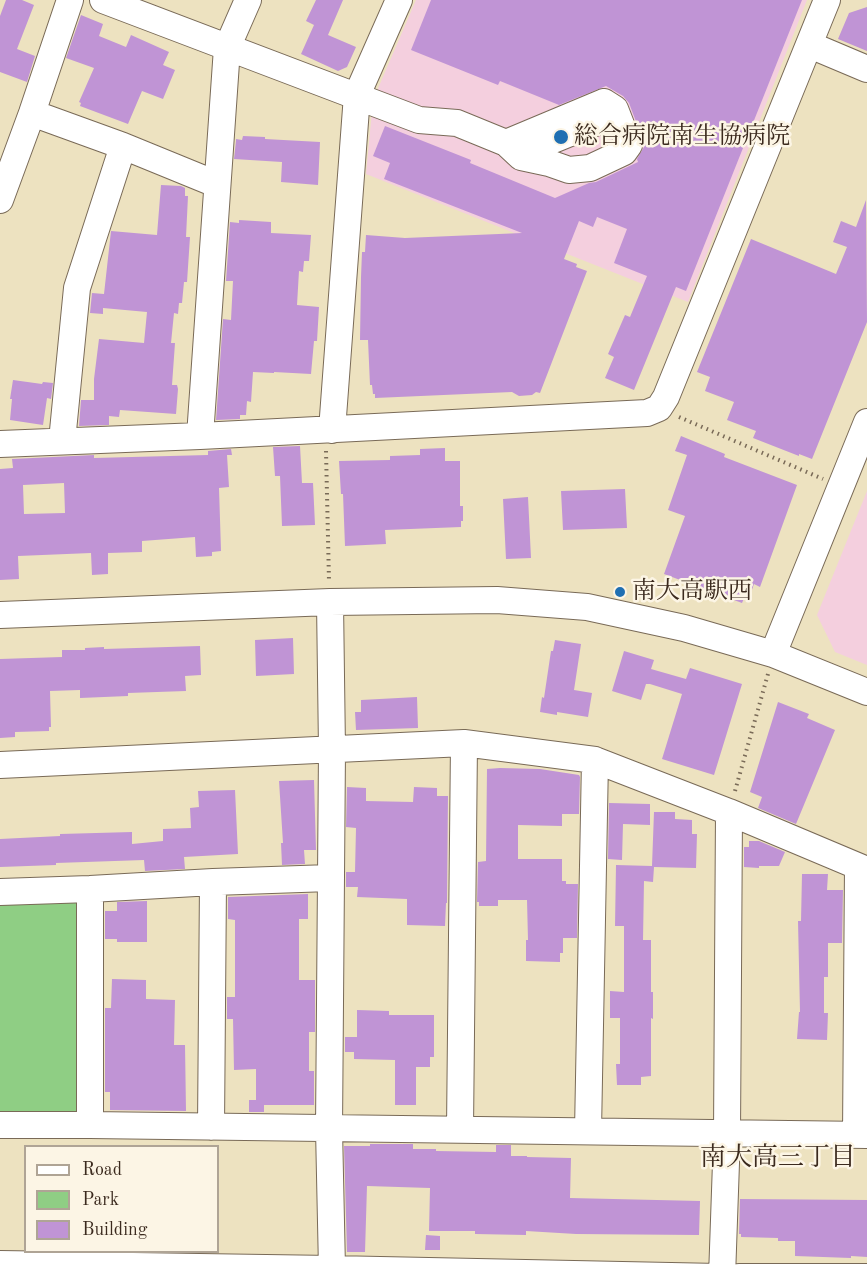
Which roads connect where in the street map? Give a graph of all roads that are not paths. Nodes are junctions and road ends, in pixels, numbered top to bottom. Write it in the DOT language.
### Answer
graph roads {
  1 [pos="70,0"];
  2 [pos="103,0"];
  3 [pos="248,0"];
  4 [pos="399,0"];
  5 [pos="827,0"];
  6 [pos="810,45"];
  7 [pos="227,48"];
  8 [pos="867,69"];
  9 [pos="357,95"];
  10 [pos="32,113"];
  11 [pos="506,143"];
  12 [pos="123,146"];
  13 [pos="216,184"];
  14 [pos="0,200"];
  15 [pos="867,422"];
  16 [pos="332,430"];
  17 [pos="200,436"];
  18 [pos="62,441"];
  19 [pos="0,444"];
  20 [pos="330,602"];
  21 [pos="0,615"];
  22 [pos="773,654"];
  23 [pos="867,692"];
  24 [pos="464,743"];
  25 [pos="332,750"];
  26 [pos="595,760"];
  27 [pos="0,765"];
  28 [pos="729,812"];
  29 [pos="862,868"];
  30 [pos="330,878"];
  31 [pos="213,882"];
  32 [pos="90,889"];
  33 [pos="0,892"];
  34 [pos="0,1125"];
  35 [pos="90,1125"];
  36 [pos="211,1127"];
  37 [pos="329,1129"];
  38 [pos="460,1130"];
  39 [pos="588,1131"];
  40 [pos="727,1134"];
  41 [pos="862,1135"];
  42 [pos="0,1264"];
  43 [pos="332,1269"];
  44 [pos="216,1272"];
  45 [pos="867,1276"];
  46 [pos="721,1277"];
  47 [pos="739,1277"];
  1 -- 10 [label="street"];
  2 -- 7 [label="street"];
  3 -- 7 [label="street"];
  4 -- 9 [label="street"];
  5 -- 6 [label="street"];
  6 -- 8 [label="street"];
  6 -- 16 [label="street"];
  7 -- 9 [label="street"];
  7 -- 13 [label="street"];
  9 -- 11 [label="street"];
  9 -- 16 [label="street"];
  10 -- 12 [label="street"];
  10 -- 14 [label="street"];
  11 -- 11 [label="street"];
  12 -- 13 [label="street"];
  12 -- 18 [label="street"];
  13 -- 17 [label="street"];
  15 -- 22 [label="street"];
  16 -- 17 [label="street"];
  17 -- 18 [label="street"];
  18 -- 19 [label="street"];
  20 -- 21 [label="street"];
  20 -- 22 [label="street"];
  20 -- 25 [label="street"];
  22 -- 23 [label="street"];
  24 -- 25 [label="street"];
  24 -- 26 [label="street"];
  24 -- 38 [label="street"];
  25 -- 27 [label="street"];
  25 -- 30 [label="street"];
  26 -- 28 [label="street"];
  26 -- 39 [label="street"];
  28 -- 29 [label="street"];
  28 -- 40 [label="street"];
  29 -- 41 [label="street"];
  30 -- 31 [label="street"];
  30 -- 37 [label="street"];
  31 -- 32 [label="street"];
  31 -- 36 [label="street"];
  32 -- 33 [label="street"];
  32 -- 35 [label="street"];
  34 -- 35 [label="street"];
  35 -- 36 [label="street"];
  36 -- 37 [label="street"];
  37 -- 38 [label="street"];
  37 -- 43 [label="street"];
  38 -- 39 [label="street"];
  39 -- 40 [label="street"];
  40 -- 41 [label="street"];
  40 -- 46 [label="street"];
  42 -- 44 [label="street"];
  43 -- 44 [label="street"];
  43 -- 46 [label="street"];
  45 -- 47 [label="street"];
}
